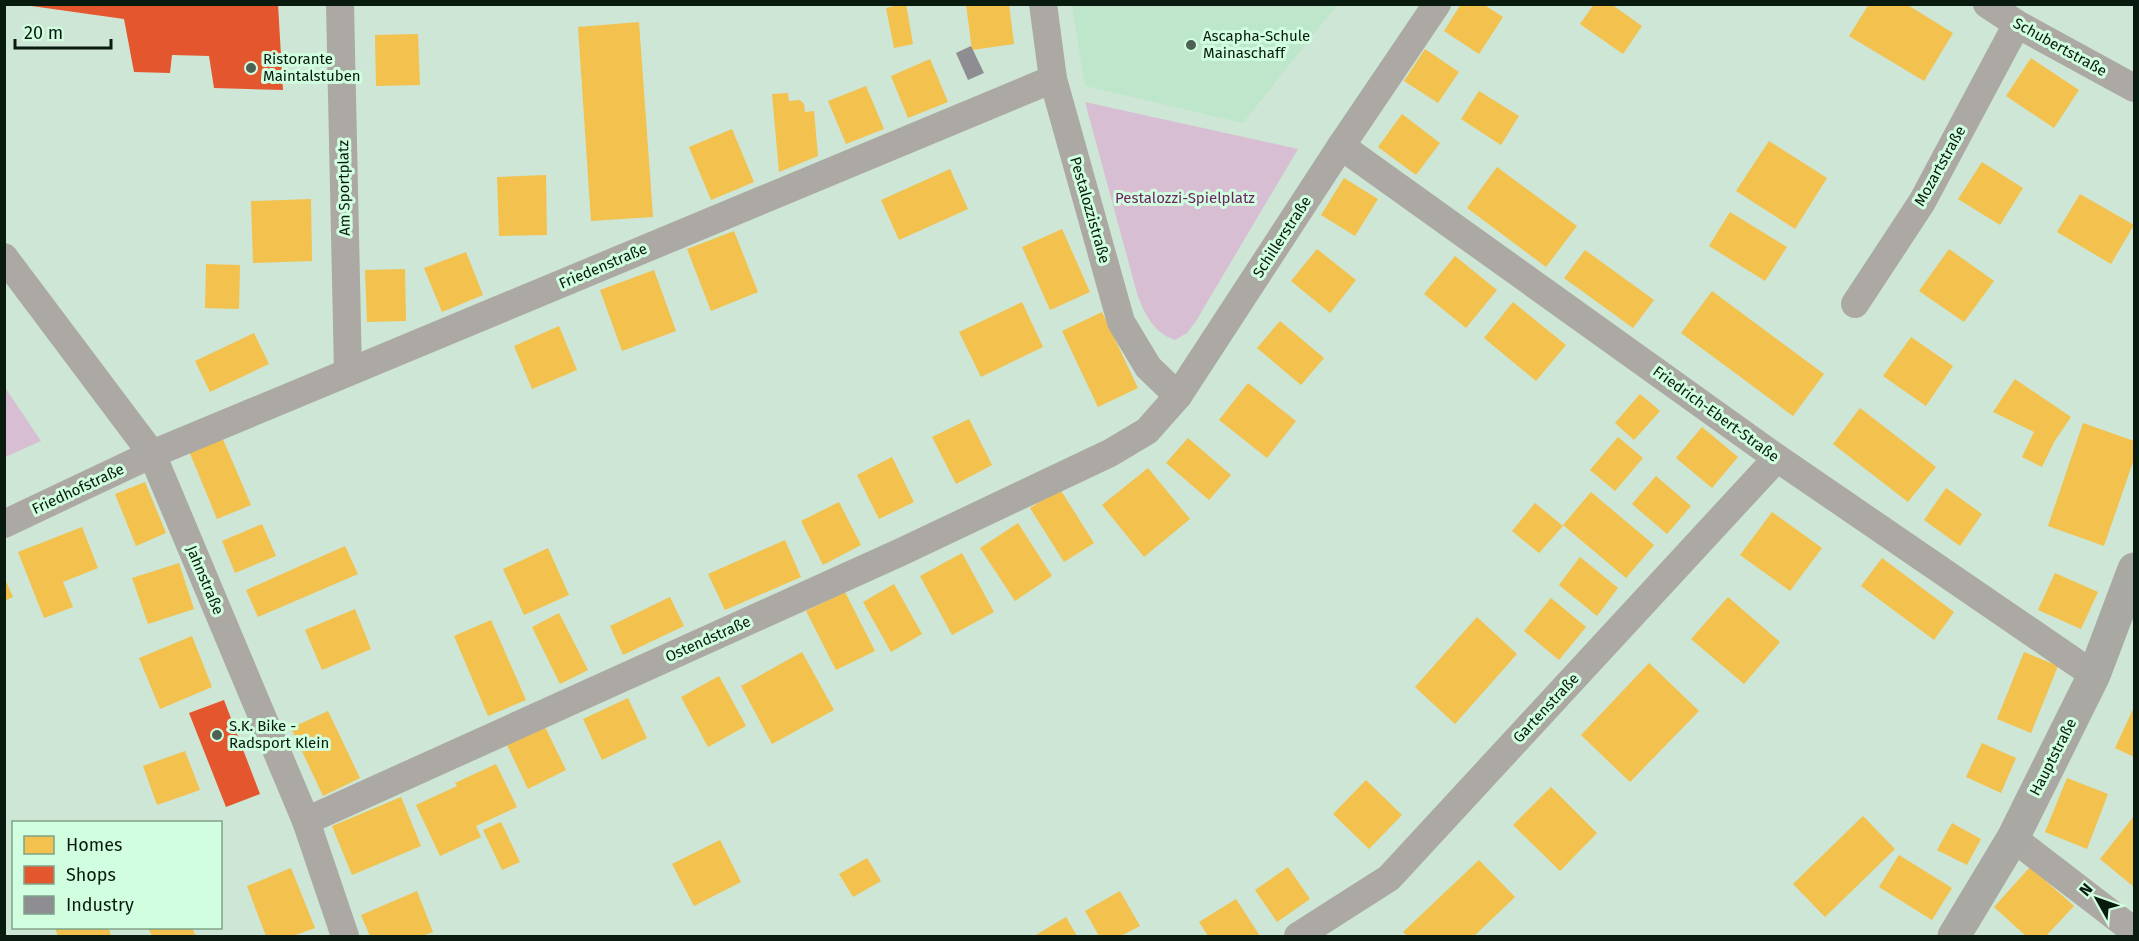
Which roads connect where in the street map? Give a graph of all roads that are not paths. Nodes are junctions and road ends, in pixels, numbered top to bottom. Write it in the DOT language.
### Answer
graph roads {
  1 [pos="340,4"];
  2 [pos="1043,4"];
  3 [pos="1437,4"];
  4 [pos="1987,4"];
  5 [pos="2017,24"];
  6 [pos="1053,79"];
  7 [pos="2134,88"];
  8 [pos="1341,146"];
  9 [pos="13,268"];
  10 [pos="1855,304"];
  11 [pos="348,372"];
  12 [pos="1178,396"];
  13 [pos="1110,453"];
  14 [pos="152,454"];
  15 [pos="1777,458"];
  16 [pos="4,524"];
  17 [pos="2134,569"];
  18 [pos="2094,675"];
  19 [pos="306,821"];
  20 [pos="2013,838"];
  21 [pos="2134,931"];
  22 [pos="345,936"];
  23 [pos="1298,936"];
  24 [pos="1954,936"];
  1 -- 11 [label="street, Am Sportplatz"];
  2 -- 6 [label="street, Pestalozzistraße"];
  3 -- 8 [label="street, Schillerstraße"];
  4 -- 5 [label="street, Schubertstraße"];
  5 -- 7 [label="street, Schubertstraße"];
  5 -- 10 [label="street, Mozartstraße"];
  6 -- 11 [label="street, Friedenstraße"];
  6 -- 12 [label="street, Pestalozzistraße"];
  8 -- 12 [label="street, Schillerstraße"];
  8 -- 15 [label="street, Friedrich-Ebert-Straße"];
  9 -- 14 [label="street, Jahnstraße"];
  11 -- 14 [label="street, Friedenstraße"];
  12 -- 13 [label="street, Schillerstraße"];
  13 -- 19 [label="street, Ostendstraße"];
  14 -- 16 [label="street, Friedhofstraße"];
  14 -- 19 [label="street, Jahnstraße"];
  15 -- 18 [label="street, Friedrich-Ebert-Straße"];
  15 -- 23 [label="street, Gartenstraße"];
  17 -- 18 [label="street, Hauptstraße"];
  18 -- 20 [label="street, Hauptstraße"];
  19 -- 22 [label="street, Jahnstraße"];
  20 -- 21 [label="street"];
  20 -- 24 [label="street, Hauptstraße"];
}
